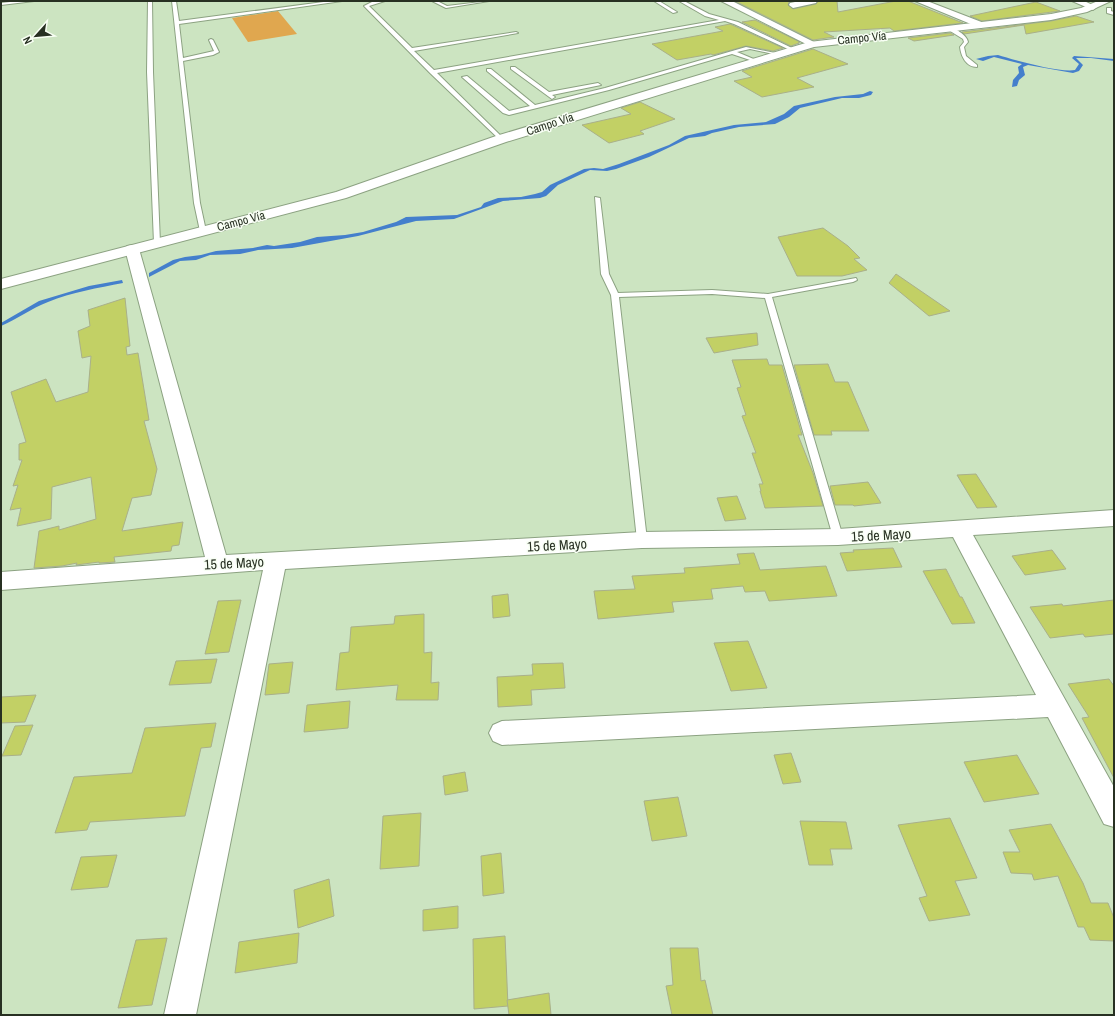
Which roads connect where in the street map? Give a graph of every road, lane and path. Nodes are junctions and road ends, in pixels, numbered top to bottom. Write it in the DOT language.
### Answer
graph roads {
  1 [pos="32,1"];
  2 [pos="150,1"];
  3 [pos="174,1"];
  4 [pos="340,1"];
  5 [pos="382,1"];
  6 [pos="434,1"];
  7 [pos="487,1"];
  8 [pos="656,1"];
  9 [pos="681,1"];
  10 [pos="725,1"];
  11 [pos="813,1"];
  12 [pos="919,1"];
  13 [pos="1076,1"];
  14 [pos="1,4"];
  15 [pos="793,5"];
  16 [pos="1105,6"];
  17 [pos="675,12"];
  18 [pos="724,20"];
  19 [pos="212,22"];
  20 [pos="176,25"];
  21 [pos="981,25"];
  22 [pos="949,28"];
  23 [pos="516,33"];
  24 [pos="211,40"];
  25 [pos="813,44"];
  26 [pos="792,49"];
  27 [pos="410,50"];
  28 [pos="732,52"];
  29 [pos="778,54"];
  30 [pos="180,60"];
  31 [pos="754,61"];
  32 [pos="975,66"];
  33 [pos="513,68"];
  34 [pos="489,70"];
  35 [pos="432,72"];
  36 [pos="465,76"];
  37 [pos="607,89"];
  38 [pos="548,94"];
  39 [pos="557,101"];
  40 [pos="534,107"];
  41 [pos="501,139"];
  42 [pos="597,198"];
  43 [pos="203,231"];
  44 [pos="157,243"];
  45 [pos="132,249"];
  46 [pos="853,280"];
  47 [pos="1,284"];
  48 [pos="615,295"];
  49 [pos="768,296"];
  50 [pos="1114,518"];
  51 [pos="959,529"];
  52 [pos="838,537"];
  53 [pos="642,540"];
  54 [pos="276,561"];
  55 [pos="218,564"];
  56 [pos="1,580"];
  57 [pos="1055,705"];
  58 [pos="502,733"];
  59 [pos="1114,814"];
  60 [pos="180,1015"];
  1 -- 14 [label="lane"];
  2 -- 44 [label="lane"];
  3 -- 20 [label="lane"];
  4 -- 20 [label="lane"];
  5 -- 27 [label="lane"];
  6 -- 7 [label="lane"];
  8 -- 17 [label="lane"];
  9 -- 18 [label="lane"];
  10 -- 25 [label="street"];
  11 -- 15 [label="street"];
  12 -- 21 [label="street"];
  13 -- 16 [label="street"];
  16 -- 21 [label="street, Campo Vía"];
  18 -- 26 [label="lane"];
  18 -- 35 [label="lane"];
  19 -- 20 [label="lane"];
  20 -- 30 [label="lane"];
  21 -- 22 [label="street, Campo Vía"];
  22 -- 25 [label="street, Campo Vía"];
  22 -- 32 [label="lane"];
  23 -- 27 [label="lane"];
  24 -- 30 [label="lane"];
  25 -- 26 [label="street, Campo Vía"];
  26 -- 29 [label="street, Campo Vía"];
  27 -- 35 [label="lane"];
  28 -- 29 [label="lane"];
  28 -- 31 [label="lane"];
  28 -- 37 [label="lane"];
  29 -- 31 [label="street, Campo Vía"];
  30 -- 43 [label="lane"];
  31 -- 41 [label="street, Campo Vía"];
  33 -- 38 [label="lane"];
  34 -- 40 [label="lane"];
  35 -- 41 [label="lane"];
  36 -- 40 [label="lane"];
  37 -- 38 [label="lane"];
  37 -- 39 [label="lane"];
  38 -- 39 [label="lane"];
  39 -- 40 [label="lane"];
  41 -- 43 [label="street, Campo Vía"];
  42 -- 48 [label="lane"];
  43 -- 44 [label="street, Campo Vía"];
  44 -- 45 [label="street, Campo Vía"];
  45 -- 47 [label="street, Campo Vía"];
  45 -- 55 [label="street"];
  46 -- 49 [label="lane"];
  48 -- 49 [label="lane"];
  48 -- 53 [label="lane"];
  49 -- 52 [label="lane"];
  50 -- 51 [label="street, 15 de Mayo"];
  51 -- 52 [label="street, 15 de Mayo"];
  51 -- 57 [label="street"];
  52 -- 53 [label="street, 15 de Mayo"];
  53 -- 54 [label="street, 15 de Mayo"];
  54 -- 55 [label="street, 15 de Mayo"];
  54 -- 60 [label="street"];
  55 -- 56 [label="street, 15 de Mayo"];
  57 -- 58 [label="street"];
  57 -- 59 [label="street"];
}
